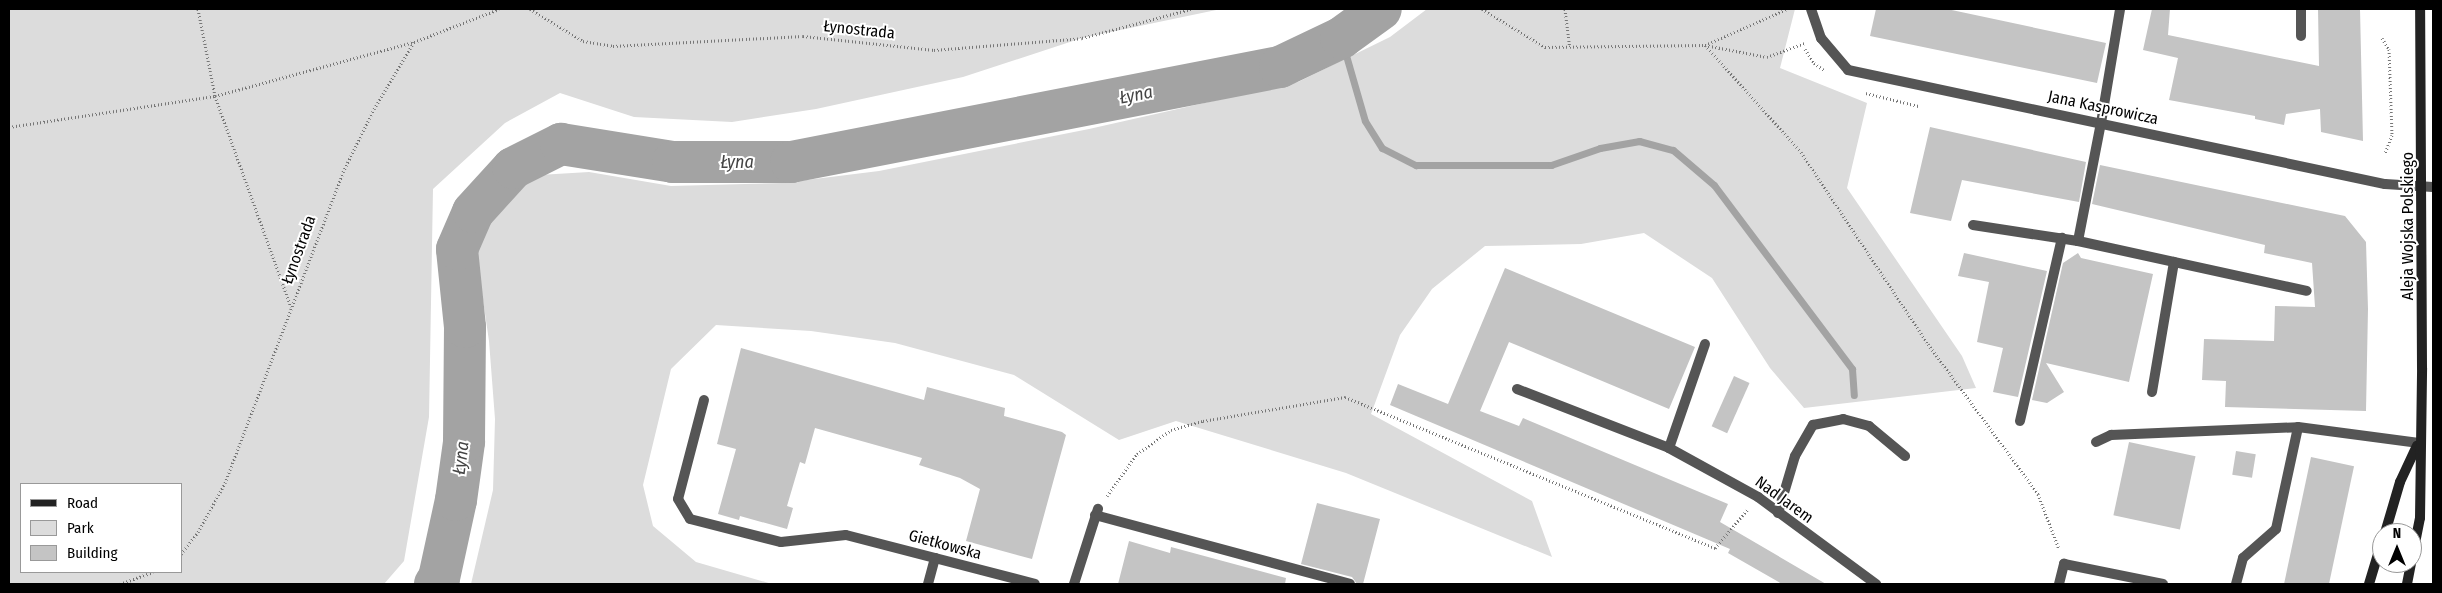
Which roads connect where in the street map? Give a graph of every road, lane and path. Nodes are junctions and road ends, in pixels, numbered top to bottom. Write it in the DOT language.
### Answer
graph roads {
  1 [pos="198,9"];
  2 [pos="500,9"];
  3 [pos="530,9"];
  4 [pos="1191,9"];
  5 [pos="1482,9"];
  6 [pos="1565,9"];
  7 [pos="1787,9"];
  8 [pos="1812,9"];
  9 [pos="2120,9"];
  10 [pos="2301,9"];
  11 [pos="2420,9"];
  12 [pos="2301,36"];
  13 [pos="2382,38"];
  14 [pos="1812,40"];
  15 [pos="414,42"];
  16 [pos="1705,45"];
  17 [pos="1570,47"];
  18 [pos="215,96"];
  19 [pos="2101,123"];
  20 [pos="9,127"];
  21 [pos="2385,153"];
  22 [pos="2428,186"];
  23 [pos="1973,225"];
  24 [pos="2062,238"];
  25 [pos="2078,241"];
  26 [pos="2174,262"];
  27 [pos="2307,291"];
  28 [pos="292,307"];
  29 [pos="1705,344"];
  30 [pos="1517,389"];
  31 [pos="2152,392"];
  32 [pos="704,400"];
  33 [pos="2020,421"];
  34 [pos="2298,427"];
  35 [pos="2096,442"];
  36 [pos="2419,443"];
  37 [pos="1669,448"];
  38 [pos="1905,456"];
  39 [pos="1758,497"];
  40 [pos="1097,512"];
  41 [pos="1778,513"];
  42 [pos="2387,523"];
  43 [pos="2419,523"];
  44 [pos="182,553"];
  45 [pos="935,558"];
  46 [pos="2064,564"];
  47 [pos="2372,572"];
  48 [pos="150,573"];
  49 [pos="120,584"];
  50 [pos="928,584"];
  51 [pos="1035,584"];
  52 [pos="1074,584"];
  53 [pos="1350,584"];
  54 [pos="1876,584"];
  55 [pos="2058,584"];
  56 [pos="2163,584"];
  57 [pos="2236,584"];
  58 [pos="2368,584"];
  1 -- 18 [label="path"];
  2 -- 15 [label="path"];
  3 -- 4 [label="path, Łynostrada"];
  5 -- 17 [label="path"];
  6 -- 17 [label="path"];
  7 -- 16 [label="path"];
  8 -- 19 [label="street, Jana Kasprowicza"];
  9 -- 19 [label="street"];
  10 -- 12 [label="street"];
  11 -- 22 [label="main road, Aleja Wojska Polskiego"];
  13 -- 21 [label="path"];
  14 -- 16 [label="path"];
  15 -- 18 [label="path"];
  15 -- 28 [label="path, Łynostrada"];
  16 -- 17 [label="path"];
  16 -- 46 [label="path"];
  18 -- 20 [label="path"];
  18 -- 28 [label="path"];
  19 -- 22 [label="street, Jana Kasprowicza"];
  19 -- 25 [label="street"];
  22 -- 36 [label="main road, Aleja Wojska Polskiego"];
  23 -- 24 [label="street"];
  24 -- 25 [label="street"];
  24 -- 33 [label="street"];
  25 -- 26 [label="street"];
  26 -- 27 [label="street"];
  26 -- 31 [label="street"];
  28 -- 44 [label="path, Łynostrada"];
  29 -- 37 [label="street"];
  30 -- 37 [label="street, Nad Jarem"];
  32 -- 45 [label="street, Gietkowska"];
  34 -- 35 [label="street"];
  34 -- 36 [label="street"];
  34 -- 57 [label="street"];
  36 -- 42 [label="main road, Aleja Wojska Polskiego"];
  36 -- 43 [label="main road, Aleja Wojska Polskiego"];
  37 -- 39 [label="street, Nad Jarem"];
  38 -- 41 [label="street"];
  39 -- 40 [label="path"];
  39 -- 41 [label="street, Nad Jarem"];
  40 -- 52 [label="street"];
  40 -- 53 [label="street"];
  41 -- 54 [label="street, Nad Jarem"];
  45 -- 50 [label="street"];
  45 -- 51 [label="street, Gietkowska"];
  46 -- 55 [label="street"];
  46 -- 56 [label="street"];
  47 -- 58 [label="main road"];
  48 -- 49 [label="path"];
}
